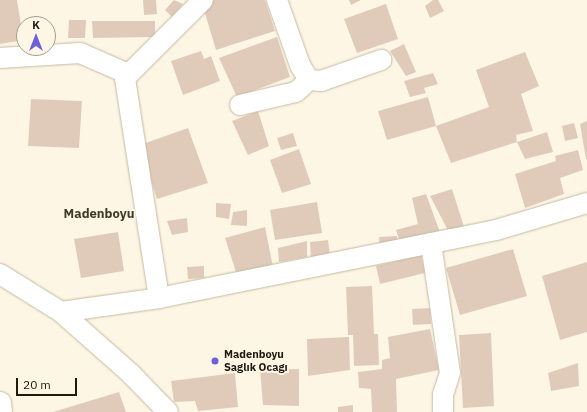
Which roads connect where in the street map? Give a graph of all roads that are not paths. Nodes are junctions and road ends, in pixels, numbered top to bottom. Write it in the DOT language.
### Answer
graph roads {
  1 [pos="203,0"];
  2 [pos="277,0"];
  3 [pos="0,58"];
  4 [pos="381,60"];
  5 [pos="125,78"];
  6 [pos="309,80"];
  7 [pos="240,105"];
  8 [pos="587,203"];
  9 [pos="431,243"];
  10 [pos="0,274"];
  11 [pos="159,298"];
  12 [pos="61,312"];
  13 [pos="0,403"];
  14 [pos="1,412"];
  15 [pos="168,412"];
  16 [pos="443,412"];
  1 -- 5 [label="street"];
  2 -- 6 [label="street"];
  3 -- 5 [label="street"];
  4 -- 6 [label="street"];
  5 -- 11 [label="street"];
  6 -- 7 [label="street"];
  8 -- 9 [label="street"];
  9 -- 11 [label="street"];
  9 -- 16 [label="street"];
  10 -- 12 [label="street"];
  11 -- 12 [label="street"];
  12 -- 15 [label="street"];
  13 -- 14 [label="street"];
}
